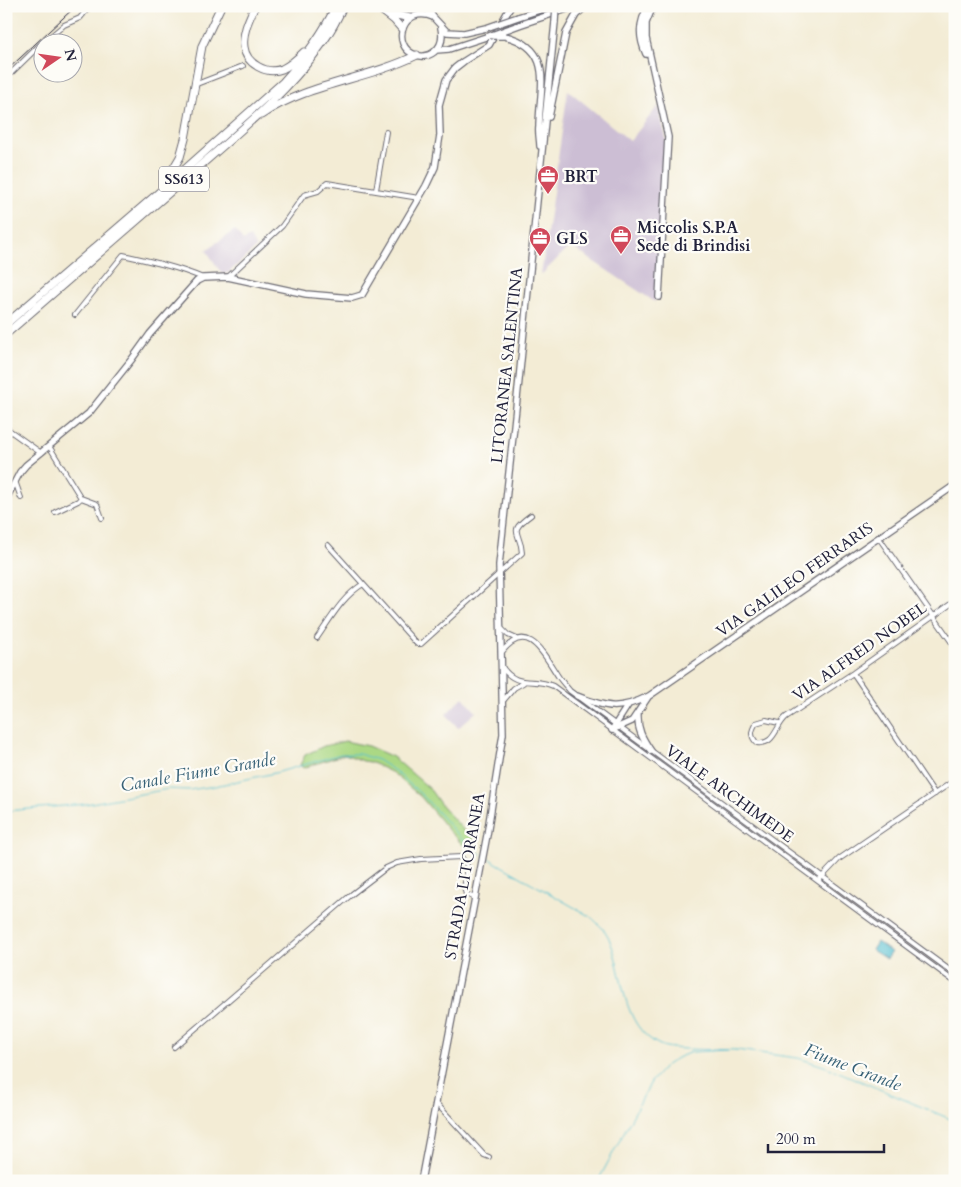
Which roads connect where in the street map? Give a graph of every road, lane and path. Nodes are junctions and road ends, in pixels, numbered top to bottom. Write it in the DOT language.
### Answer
graph roads {
  1 [pos="90,6"];
  2 [pos="221,6"];
  3 [pos="254,6"];
  4 [pos="336,6"];
  5 [pos="342,6"];
  6 [pos="376,6"];
  7 [pos="386,6"];
  8 [pos="426,6"];
  9 [pos="511,6"];
  10 [pos="552,6"];
  11 [pos="556,6"];
  12 [pos="576,6"];
  13 [pos="586,6"];
  14 [pos="648,6"];
  15 [pos="653,6"];
  16 [pos="410,18"];
  17 [pos="433,18"];
  18 [pos="441,28"];
  19 [pos="402,29"];
  20 [pos="56,32"];
  21 [pos="488,36"];
  22 [pos="317,37"];
  23 [pos="436,50"];
  24 [pos="32,53"];
  25 [pos="417,55"];
  26 [pos="652,65"];
  27 [pos="244,66"];
  28 [pos="6,78"];
  29 [pos="194,85"];
  30 [pos="246,125"];
  31 [pos="386,132"];
  32 [pos="542,161"];
  33 [pos="376,190"];
  34 [pos="155,196"];
  35 [pos="419,198"];
  36 [pos="228,277"];
  37 [pos="203,278"];
  38 [pos="659,297"];
  39 [pos="75,315"];
  40 [pos="6,324"];
  41 [pos="6,334"];
  42 [pos="6,428"];
  43 [pos="49,446"];
  44 [pos="41,453"];
  45 [pos="15,481"];
  46 [pos="955,485"];
  47 [pos="20,498"];
  48 [pos="81,498"];
  49 [pos="6,499"];
  50 [pos="55,512"];
  51 [pos="530,515"];
  52 [pos="102,518"];
  53 [pos="879,538"];
  54 [pos="328,545"];
  55 [pos="499,572"];
  56 [pos="363,584"];
  57 [pos="955,601"];
  58 [pos="933,616"];
  59 [pos="501,628"];
  60 [pos="317,638"];
  61 [pos="517,639"];
  62 [pos="955,647"];
  63 [pos="502,652"];
  64 [pos="502,667"];
  65 [pos="853,673"];
  66 [pos="525,682"];
  67 [pos="577,696"];
  68 [pos="649,696"];
  69 [pos="503,701"];
  70 [pos="628,705"];
  71 [pos="638,713"];
  72 [pos="779,723"];
  73 [pos="616,728"];
  74 [pos="651,751"];
  75 [pos="955,780"];
  76 [pos="935,794"];
  77 [pos="822,876"];
  78 [pos="818,881"];
  79 [pos="475,898"];
  80 [pos="955,974"];
  81 [pos="955,982"];
  82 [pos="174,1047"];
  83 [pos="436,1103"];
  84 [pos="489,1157"];
  85 [pos="421,1181"];
  1 -- 20 [label="street"];
  2 -- 29 [label="highway"];
  3 -- 22 [label="highway"];
  4 -- 22 [label="highway, SS613"];
  5 -- 30 [label="highway, SS613"];
  6 -- 19 [label="highway"];
  7 -- 16 [label="highway"];
  8 -- 17 [label="street"];
  9 -- 35 [label="street"];
  10 -- 18 [label="street, bridge"];
  11 -- 32 [label="street, bridge"];
  12 -- 21 [label="street, bridge"];
  13 -- 32 [label="street"];
  14 -- 26 [label="street"];
  15 -- 26 [label="street"];
  16 -- 17 [label="street"];
  16 -- 19 [label="street"];
  17 -- 18 [label="street"];
  18 -- 23 [label="street"];
  19 -- 25 [label="street"];
  21 -- 23 [label="street"];
  21 -- 32 [label="street, bridge"];
  22 -- 34 [label="highway, SS613"];
  23 -- 25 [label="street"];
  24 -- 28 [label="street"];
  25 -- 30 [label="highway"];
  26 -- 38 [label="street"];
  27 -- 29 [label="street"];
  29 -- 34 [label="highway"];
  30 -- 41 [label="highway, SS613"];
  31 -- 33 [label="street"];
  32 -- 55 [label="street, LITORANEA SALENTINA"];
  33 -- 35 [label="street"];
  33 -- 36 [label="street"];
  34 -- 40 [label="highway, SS613"];
  35 -- 36 [label="street"];
  36 -- 37 [label="street"];
  37 -- 39 [label="street"];
  37 -- 43 [label="street"];
  42 -- 44 [label="street"];
  43 -- 44 [label="street"];
  43 -- 48 [label="street"];
  44 -- 45 [label="street"];
  45 -- 47 [label="street"];
  45 -- 49 [label="street"];
  46 -- 53 [label="street, VIA GALILEO FERRARIS"];
  48 -- 50 [label="street"];
  48 -- 52 [label="street"];
  51 -- 55 [label="street"];
  53 -- 58 [label="street"];
  53 -- 68 [label="street, VIA GALILEO FERRARIS"];
  54 -- 56 [label="street"];
  55 -- 56 [label="street"];
  55 -- 59 [label="street, STRADA LITORANEA"];
  56 -- 60 [label="street"];
  57 -- 58 [label="street, VIA ALFRED NOBEL"];
  58 -- 62 [label="street"];
  58 -- 65 [label="street, VIA ALFRED NOBEL"];
  59 -- 61 [label="street, VIALE ARCHIMEDE"];
  59 -- 63 [label="street, STRADA LITORANEA"];
  61 -- 63 [label="street"];
  61 -- 67 [label="street, VIALE ARCHIMEDE"];
  63 -- 64 [label="street, STRADA LITORANEA"];
  64 -- 66 [label="street, VIALE ARCHIMEDE"];
  64 -- 69 [label="street, STRADA LITORANEA"];
  65 -- 72 [label="street, VIA ALFRED NOBEL"];
  65 -- 76 [label="street"];
  66 -- 69 [label="street"];
  66 -- 73 [label="street, VIALE ARCHIMEDE"];
  67 -- 70 [label="street, VIA GALILEO FERRARIS"];
  67 -- 73 [label="street, VIALE ARCHIMEDE"];
  68 -- 70 [label="street, VIA GALILEO FERRARIS"];
  68 -- 71 [label="street, VIA GALILEO FERRARIS"];
  69 -- 79 [label="street, STRADA LITORANEA"];
  70 -- 73 [label="street"];
  71 -- 73 [label="street, VIA GALILEO FERRARIS"];
  71 -- 74 [label="street"];
  72 -- 72 [label="street, VIA ALFRED NOBEL"];
  73 -- 74 [label="street, VIALE ARCHIMEDE"];
  73 -- 78 [label="street, VIALE ARCHIMEDE"];
  74 -- 77 [label="street, VIALE ARCHIMEDE"];
  75 -- 76 [label="street"];
  76 -- 77 [label="street"];
  77 -- 78 [label="street"];
  77 -- 80 [label="street, VIALE ARCHIMEDE"];
  78 -- 81 [label="street, VIALE ARCHIMEDE"];
  79 -- 82 [label="street"];
  79 -- 83 [label="street, STRADA LITORANEA"];
  83 -- 84 [label="street"];
  83 -- 85 [label="street, STRADA LITORANEA"];
}
